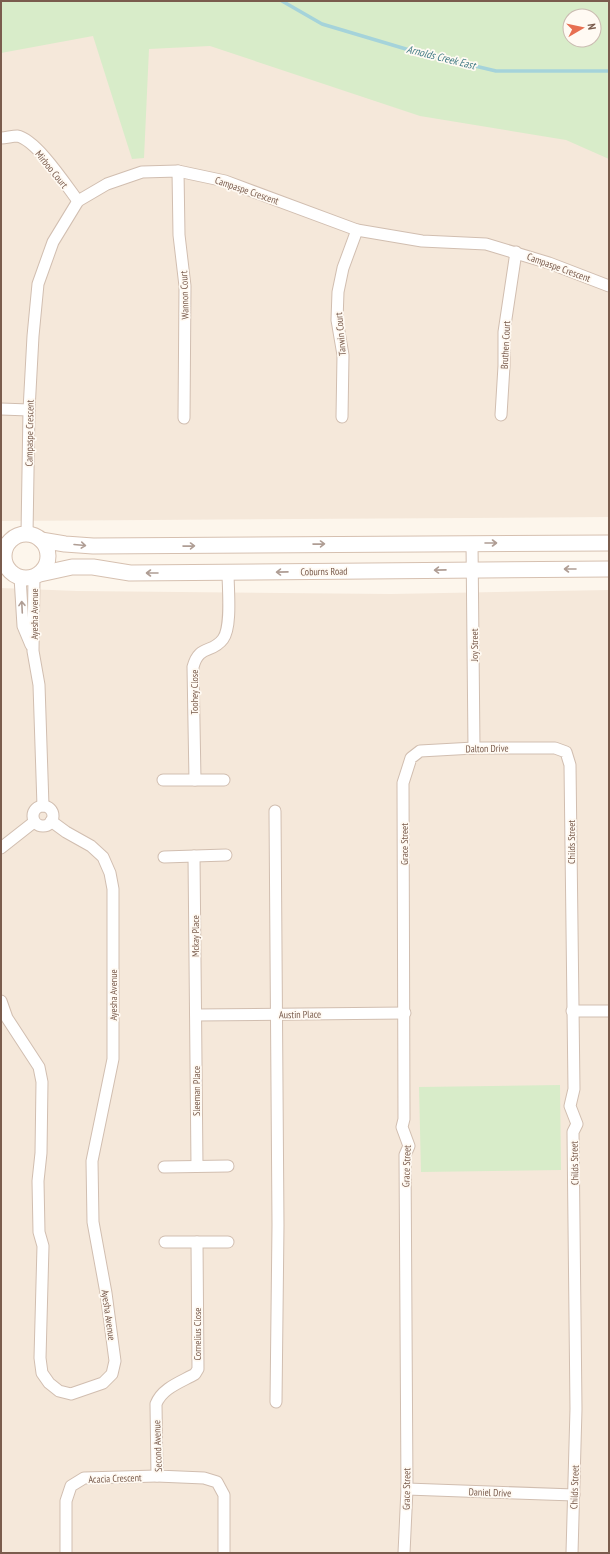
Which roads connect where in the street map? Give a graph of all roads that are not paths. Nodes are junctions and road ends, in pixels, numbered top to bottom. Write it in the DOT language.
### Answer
graph roads {
  1 [pos="1,138"];
  2 [pos="178,171"];
  3 [pos="78,201"];
  4 [pos="357,230"];
  5 [pos="516,252"];
  6 [pos="609,286"];
  7 [pos="1,409"];
  8 [pos="29,410"];
  9 [pos="500,415"];
  10 [pos="342,417"];
  11 [pos="184,418"];
  12 [pos="27,534"];
  13 [pos="41,540"];
  14 [pos="609,542"];
  15 [pos="472,543"];
  16 [pos="5,544"];
  17 [pos="609,569"];
  18 [pos="473,570"];
  19 [pos="228,572"];
  20 [pos="22,575"];
  21 [pos="474,748"];
  22 [pos="566,752"];
  23 [pos="411,758"];
  24 [pos="163,780"];
  25 [pos="194,780"];
  26 [pos="224,780"];
  27 [pos="43,806"];
  28 [pos="275,811"];
  29 [pos="51,821"];
  30 [pos="34,822"];
  31 [pos="1,848"];
  32 [pos="226,855"];
  33 [pos="194,856"];
  34 [pos="164,857"];
  35 [pos="1,1001"];
  36 [pos="572,1011"];
  37 [pos="609,1011"];
  38 [pos="405,1012"];
  39 [pos="277,1014"];
  40 [pos="196,1015"];
  41 [pos="197,1166"];
  42 [pos="228,1166"];
  43 [pos="164,1167"];
  44 [pos="165,1242"];
  45 [pos="197,1242"];
  46 [pos="228,1242"];
  47 [pos="276,1402"];
  48 [pos="156,1404"];
  49 [pos="157,1476"];
  50 [pos="407,1489"];
  51 [pos="574,1495"];
  52 [pos="66,1553"];
  53 [pos="224,1553"];
  54 [pos="404,1553"];
  55 [pos="572,1553"];
  1 -- 3 [label="street, Mirboo Court"];
  2 -- 3 [label="street, Campaspe Crescent"];
  2 -- 4 [label="street, Campaspe Crescent"];
  2 -- 11 [label="street, Wannon Court"];
  3 -- 8 [label="street, Campaspe Crescent"];
  4 -- 5 [label="street, Campaspe Crescent"];
  4 -- 10 [label="street, Tarwin Court"];
  5 -- 6 [label="street, Campaspe Crescent"];
  5 -- 9 [label="street, Bruthen Court"];
  7 -- 8 [label="street"];
  8 -- 12 [label="street, Campaspe Crescent"];
  12 -- 13 [label="street"];
  12 -- 16 [label="street"];
  13 -- 15 [label="street, one-way"];
  13 -- 20 [label="street"];
  15 -- 14 [label="street, one-way"];
  15 -- 18 [label="street, Joy Street"];
  16 -- 20 [label="street"];
  17 -- 18 [label="street, Coburns Road, one-way"];
  18 -- 19 [label="street, Coburns Road, one-way"];
  18 -- 21 [label="street, Joy Street"];
  19 -- 20 [label="street, Coburns Road, one-way"];
  19 -- 25 [label="street, Toohey Close"];
  20 -- 27 [label="street, Ayesha Avenue"];
  21 -- 22 [label="street, Dalton Drive"];
  21 -- 23 [label="street, Dalton Drive"];
  22 -- 36 [label="street, Childs Street"];
  23 -- 38 [label="street, Grace Street"];
  24 -- 25 [label="street"];
  25 -- 26 [label="street"];
  27 -- 29 [label="street, Ayesha Avenue"];
  27 -- 30 [label="street"];
  28 -- 39 [label="street"];
  29 -- 30 [label="street"];
  29 -- 35 [label="street, Ayesha Avenue"];
  30 -- 31 [label="street"];
  32 -- 33 [label="street"];
  33 -- 34 [label="street"];
  33 -- 40 [label="street, Mckay Place"];
  36 -- 37 [label="street"];
  36 -- 51 [label="street, Childs Street"];
  38 -- 39 [label="street, Austin Place"];
  38 -- 50 [label="street, Grace Street"];
  39 -- 40 [label="street, Austin Place"];
  39 -- 47 [label="street"];
  40 -- 41 [label="street, Sleeman Place"];
  41 -- 42 [label="street"];
  41 -- 43 [label="street"];
  44 -- 45 [label="street"];
  45 -- 46 [label="street"];
  45 -- 48 [label="street, Cornelius Close"];
  48 -- 49 [label="street, Second Avenue"];
  49 -- 52 [label="street, Acacia Crescent"];
  49 -- 53 [label="street, Second Avenue"];
  50 -- 51 [label="street, Daniel Drive"];
  50 -- 54 [label="street, Grace Street"];
  51 -- 55 [label="street, Childs Street"];
}
